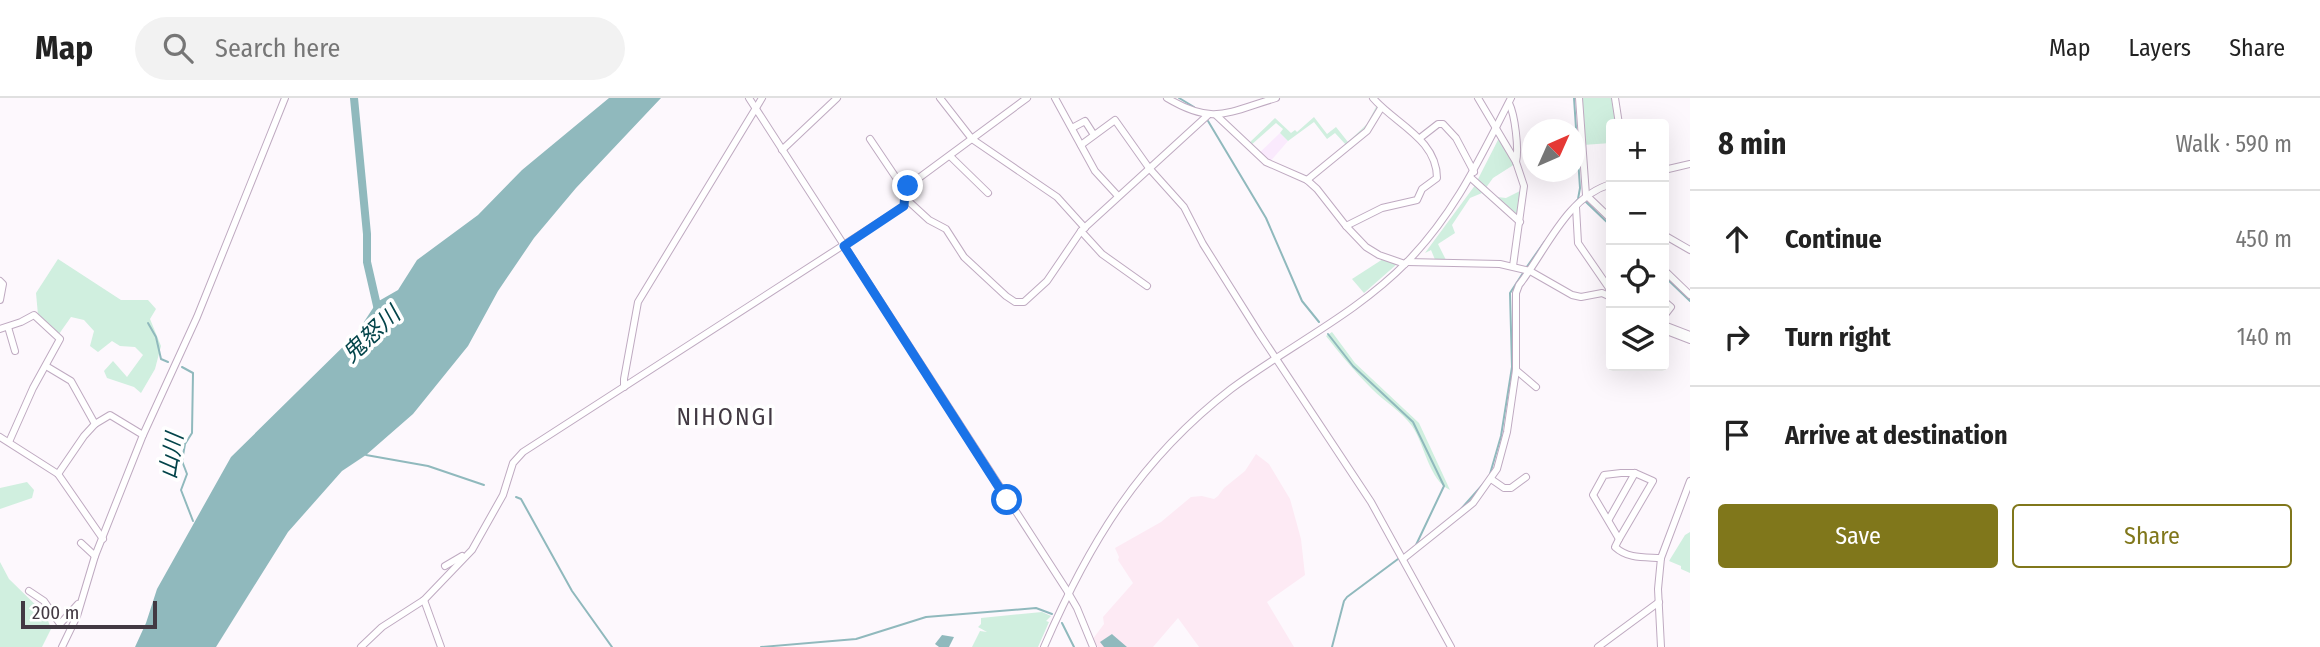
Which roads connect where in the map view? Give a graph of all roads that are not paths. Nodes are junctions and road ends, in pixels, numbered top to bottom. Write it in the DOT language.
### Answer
graph roads {
  1 [pos="285,98"];
  2 [pos="749,98"];
  3 [pos="762,98"];
  4 [pos="837,98"];
  5 [pos="940,98"];
  6 [pos="1027,98"];
  7 [pos="1055,98"];
  8 [pos="1167,98"];
  9 [pos="1276,98"];
  10 [pos="1373,98"];
  11 [pos="1478,98"];
  12 [pos="1579,98"];
  13 [pos="1615,98"];
  14 [pos="1510,100"];
  15 [pos="1381,107"];
  16 [pos="756,108"];
  17 [pos="1212,115"];
  18 [pos="1618,119"];
  19 [pos="1072,128"];
  20 [pos="1496,128"];
  21 [pos="1094,135"];
  22 [pos="1420,138"];
  23 [pos="870,139"];
  24 [pos="972,139"];
  25 [pos="1081,145"];
  26 [pos="782,150"];
  27 [pos="950,156"];
  28 [pos="1516,162"];
  29 [pos="1690,164"];
  30 [pos="1149,169"];
  31 [pos="1669,169"];
  32 [pos="1472,175"];
  33 [pos="1307,180"];
  34 [pos="1606,186"];
  35 [pos="988,193"];
  36 [pos="905,194"];
  37 [pos="1118,196"];
  38 [pos="1587,197"];
  39 [pos="1576,207"];
  40 [pos="1606,214"];
  41 [pos="1520,222"];
  42 [pos="1346,226"];
  43 [pos="1083,230"];
  44 [pos="1669,238"];
  45 [pos="844,246"];
  46 [pos="1690,250"];
  47 [pos="1406,263"];
  48 [pos="1513,266"];
  49 [pos="1527,270"];
  50 [pos="1669,275"];
  51 [pos="0,281"];
  52 [pos="1606,284"];
  53 [pos="1147,286"];
  54 [pos="1606,295"];
  55 [pos="1690,295"];
  56 [pos="0,300"];
  57 [pos="8,327"];
  58 [pos="0,329"];
  59 [pos="1669,330"];
  60 [pos="1690,337"];
  61 [pos="15,351"];
  62 [pos="1275,359"];
  63 [pos="46,366"];
  64 [pos="1516,370"];
  65 [pos="624,387"];
  66 [pos="1536,387"];
  67 [pos="95,424"];
  68 [pos="143,435"];
  69 [pos="0,437"];
  70 [pos="9,442"];
  71 [pos="1635,473"];
  72 [pos="58,474"];
  73 [pos="1526,477"];
  74 [pos="1490,479"];
  75 [pos="1690,481"];
  76 [pos="1609,519"];
  77 [pos="103,539"];
  78 [pos="1619,539"];
  79 [pos="478,540"];
  80 [pos="81,543"];
  81 [pos="95,555"];
  82 [pos="1661,558"];
  83 [pos="1403,559"];
  84 [pos="445,566"];
  85 [pos="29,591"];
  86 [pos="1068,593"];
  87 [pos="81,600"];
  88 [pos="424,600"];
  89 [pos="1659,603"];
  90 [pos="62,647"];
  91 [pos="361,647"];
  92 [pos="441,647"];
  93 [pos="1044,647"];
  94 [pos="1093,647"];
  95 [pos="1451,647"];
  96 [pos="1598,647"];
  97 [pos="1661,647"];
  1 -- 68 [label="street"];
  2 -- 16 [label="street"];
  3 -- 16 [label="street"];
  4 -- 26 [label="street"];
  5 -- 24 [label="street"];
  6 -- 24 [label="street"];
  7 -- 19 [label="street"];
  8 -- 17 [label="street"];
  9 -- 17 [label="street"];
  10 -- 15 [label="street"];
  11 -- 20 [label="street"];
  12 -- 38 [label="street"];
  13 -- 18 [label="street"];
  14 -- 20 [label="street"];
  14 -- 28 [label="street"];
  15 -- 22 [label="street"];
  15 -- 33 [label="street"];
  16 -- 26 [label="street"];
  16 -- 65 [label="street"];
  17 -- 30 [label="street"];
  17 -- 33 [label="street"];
  19 -- 21 [label="street"];
  19 -- 25 [label="street"];
  20 -- 28 [label="street"];
  20 -- 32 [label="street"];
  21 -- 25 [label="street"];
  21 -- 30 [label="street"];
  22 -- 32 [label="street"];
  22 -- 42 [label="street"];
  23 -- 36 [label="street"];
  24 -- 27 [label="street"];
  24 -- 43 [label="street"];
  25 -- 37 [label="street"];
  26 -- 45 [label="street"];
  27 -- 35 [label="street"];
  27 -- 36 [label="street"];
  28 -- 41 [label="street"];
  29 -- 31 [label="street"];
  30 -- 37 [label="street"];
  30 -- 62 [label="street"];
  32 -- 41 [label="street"];
  32 -- 47 [label="street"];
  33 -- 42 [label="street"];
  34 -- 38 [label="street"];
  36 -- 43 [label="street"];
  36 -- 45 [label="street"];
  37 -- 43 [label="street"];
  38 -- 39 [label="street"];
  38 -- 40 [label="street"];
  39 -- 49 [label="street"];
  39 -- 52 [label="street"];
  41 -- 48 [label="street"];
  42 -- 47 [label="street"];
  43 -- 53 [label="street"];
  44 -- 46 [label="street"];
  45 -- 65 [label="street"];
  45 -- 86 [label="street"];
  47 -- 48 [label="street"];
  47 -- 62 [label="street"];
  48 -- 49 [label="street"];
  49 -- 54 [label="street"];
  49 -- 64 [label="street"];
  50 -- 55 [label="street"];
  51 -- 56 [label="street"];
  57 -- 58 [label="street"];
  57 -- 61 [label="street"];
  57 -- 63 [label="street"];
  59 -- 60 [label="street"];
  62 -- 83 [label="street"];
  62 -- 86 [label="street"];
  63 -- 67 [label="street"];
  63 -- 70 [label="street"];
  64 -- 66 [label="street"];
  64 -- 74 [label="street"];
  65 -- 79 [label="street"];
  67 -- 68 [label="street"];
  67 -- 72 [label="street"];
  68 -- 77 [label="street"];
  69 -- 70 [label="street"];
  70 -- 72 [label="street"];
  71 -- 76 [label="street"];
  71 -- 76 [label="street"];
  71 -- 78 [label="street"];
  72 -- 77 [label="street"];
  73 -- 74 [label="street"];
  74 -- 83 [label="street"];
  75 -- 82 [label="street"];
  76 -- 78 [label="street"];
  77 -- 81 [label="street"];
  78 -- 82 [label="street"];
  79 -- 84 [label="street"];
  79 -- 88 [label="street"];
  80 -- 81 [label="street"];
  81 -- 87 [label="street"];
  82 -- 89 [label="street"];
  83 -- 95 [label="street"];
  85 -- 87 [label="street"];
  86 -- 93 [label="street"];
  86 -- 94 [label="street"];
  87 -- 90 [label="street"];
  88 -- 91 [label="street"];
  88 -- 92 [label="street"];
  89 -- 96 [label="street"];
  89 -- 97 [label="street"];
}
